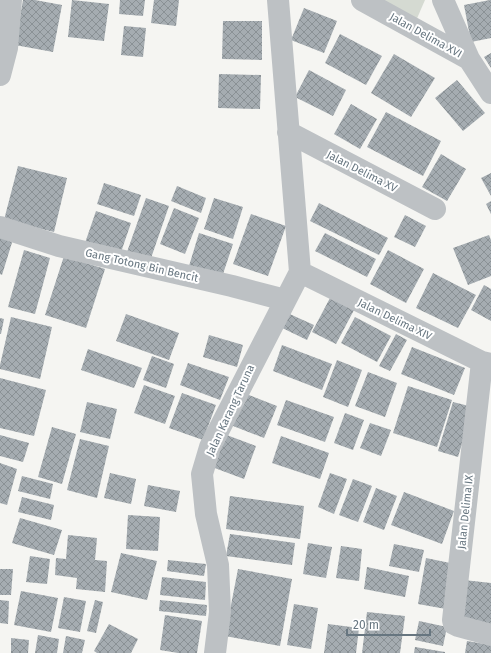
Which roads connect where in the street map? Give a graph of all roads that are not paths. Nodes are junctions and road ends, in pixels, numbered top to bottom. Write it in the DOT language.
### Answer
graph roads {
  1 [pos="11,0"];
  2 [pos="278,0"];
  3 [pos="362,0"];
  4 [pos="443,0"];
  5 [pos="4,48"];
  6 [pos="469,59"];
  7 [pos="0,75"];
  8 [pos="491,93"];
  9 [pos="288,132"];
  10 [pos="435,209"];
  11 [pos="0,227"];
  12 [pos="300,272"];
  13 [pos="285,300"];
  14 [pos="486,363"];
  15 [pos="491,635"];
  16 [pos="214,653"];
  1 -- 5 [label="street"];
  2 -- 9 [label="street"];
  3 -- 6 [label="street, Jalan Delima XVI"];
  4 -- 6 [label="street, Jalan Delima XVI"];
  5 -- 7 [label="street"];
  6 -- 8 [label="street, Jalan Delima XVI"];
  9 -- 10 [label="street, Jalan Delima XV"];
  9 -- 12 [label="street"];
  11 -- 13 [label="street, Gang Totong Bin Bencit"];
  12 -- 13 [label="street, Jalan Karang Taruna"];
  12 -- 14 [label="street, Jalan Delima XIV"];
  13 -- 16 [label="street, Jalan Karang Taruna"];
  14 -- 15 [label="street, Jalan Delima IX"];
}
